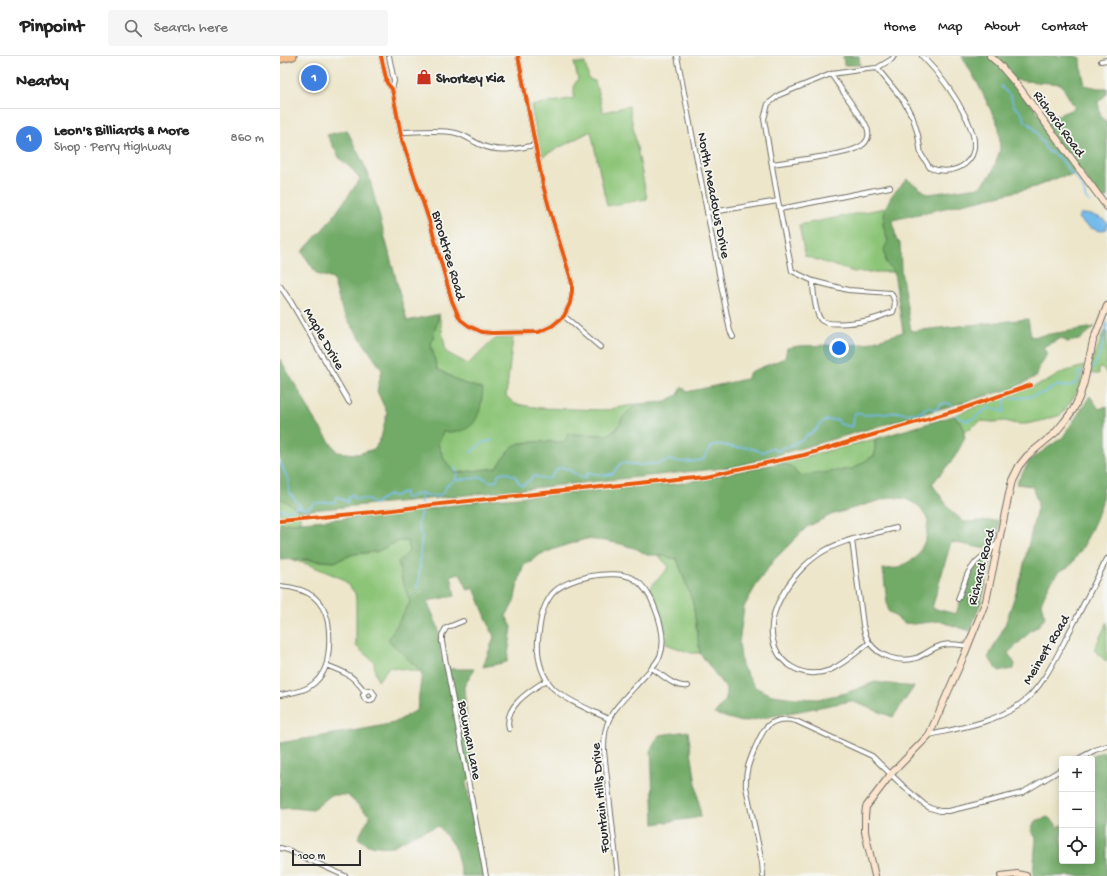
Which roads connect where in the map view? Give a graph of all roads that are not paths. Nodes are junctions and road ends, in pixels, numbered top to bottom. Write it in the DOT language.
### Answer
graph roads {
  1 [pos="381,56"];
  2 [pos="389,56"];
  3 [pos="518,56"];
  4 [pos="677,56"];
  5 [pos="894,56"];
  6 [pos="922,56"];
  7 [pos="990,56"];
  8 [pos="1107,60"];
  9 [pos="1101,61"];
  10 [pos="877,68"];
  11 [pos="831,74"];
  12 [pos="392,89"];
  13 [pos="400,132"];
  14 [pos="535,145"];
  15 [pos="772,164"];
  16 [pos="890,187"];
  17 [pos="778,201"];
  18 [pos="1107,207"];
  19 [pos="780,209"];
  20 [pos="707,213"];
  21 [pos="813,281"];
  22 [pos="280,286"];
  23 [pos="1107,306"];
  24 [pos="564,316"];
  25 [pos="733,337"];
  26 [pos="600,347"];
  27 [pos="349,402"];
  28 [pos="896,528"];
  29 [pos="852,540"];
  30 [pos="999,543"];
  31 [pos="1107,559"];
  32 [pos="280,586"];
  33 [pos="958,599"];
  34 [pos="463,621"];
  35 [pos="869,643"];
  36 [pos="968,646"];
  37 [pos="326,666"];
  38 [pos="652,668"];
  39 [pos="547,680"];
  40 [pos="688,686"];
  41 [pos="364,692"];
  42 [pos="280,695"];
  43 [pos="609,719"];
  44 [pos="509,729"];
  45 [pos="929,735"];
  46 [pos="1107,746"];
  47 [pos="1083,756"];
  48 [pos="1059,771"];
  49 [pos="891,774"];
  50 [pos="280,848"];
  51 [pos="345,876"];
  52 [pos="486,876"];
  53 [pos="618,876"];
  54 [pos="763,876"];
  55 [pos="875,876"];
  56 [pos="1001,876"];
  57 [pos="1026,876"];
  1 -- 12 [label="street, Brooktree Road"];
  2 -- 12 [label="street, Brooktree Road"];
  3 -- 14 [label="street"];
  4 -- 20 [label="street, North Meadows Drive"];
  5 -- 10 [label="street"];
  6 -- 10 [label="street"];
  7 -- 18 [label="street, Richard Road"];
  8 -- 9 [label="street"];
  10 -- 11 [label="street"];
  11 -- 15 [label="street"];
  11 -- 15 [label="street"];
  12 -- 13 [label="street, Brooktree Road"];
  13 -- 14 [label="street"];
  13 -- 24 [label="street, Brooktree Road"];
  14 -- 24 [label="street"];
  15 -- 17 [label="street"];
  16 -- 19 [label="street"];
  17 -- 19 [label="street"];
  17 -- 20 [label="street"];
  19 -- 21 [label="street"];
  20 -- 25 [label="street, North Meadows Drive"];
  21 -- 21 [label="street"];
  22 -- 27 [label="street, Maple Drive"];
  23 -- 30 [label="street, Richard Road"];
  24 -- 26 [label="street"];
  28 -- 29 [label="street"];
  29 -- 35 [label="street"];
  29 -- 35 [label="street"];
  30 -- 33 [label="street"];
  30 -- 36 [label="street, Richard Road"];
  31 -- 45 [label="street, Meinert Road"];
  32 -- 37 [label="street"];
  34 -- 52 [label="street, Bowman Lane"];
  35 -- 36 [label="street"];
  36 -- 45 [label="street, Richard Road"];
  37 -- 41 [label="street"];
  37 -- 42 [label="street"];
  38 -- 39 [label="street, Fountain Hills Drive"];
  38 -- 40 [label="street"];
  38 -- 43 [label="street, Fountain Hills Drive"];
  39 -- 43 [label="street, Fountain Hills Drive"];
  39 -- 44 [label="street"];
  43 -- 53 [label="street, Fountain Hills Drive"];
  45 -- 49 [label="street, Richard Road"];
  46 -- 47 [label="street"];
  48 -- 49 [label="street"];
  49 -- 54 [label="street"];
  49 -- 55 [label="street, Richard Road"];
  50 -- 51 [label="street"];
  56 -- 57 [label="street"];
}
